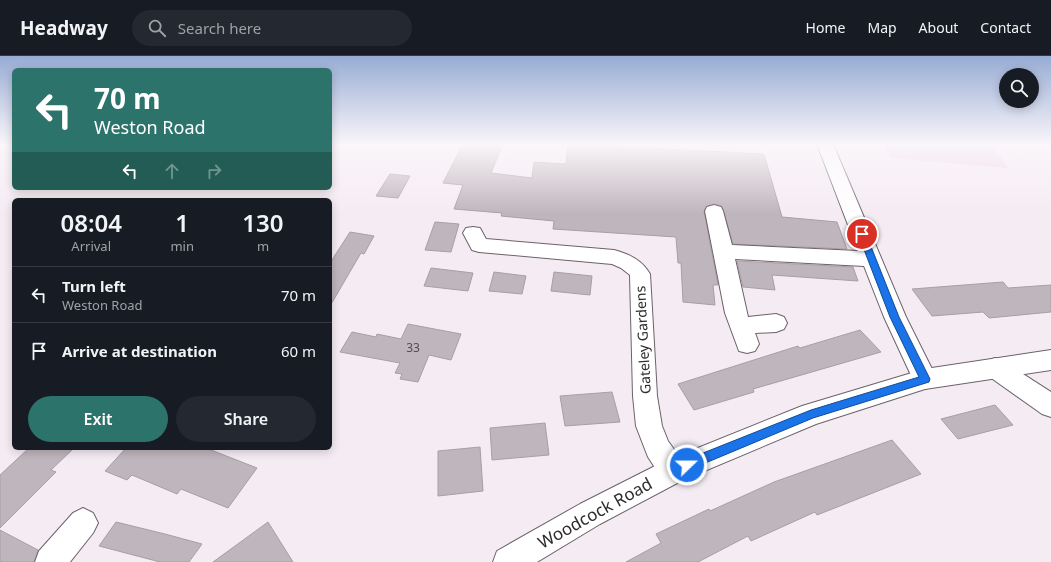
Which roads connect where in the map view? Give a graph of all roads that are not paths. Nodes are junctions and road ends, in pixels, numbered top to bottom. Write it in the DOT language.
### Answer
graph roads {
  1 [pos="835,168"];
  2 [pos="714,211"];
  3 [pos="473,244"];
  4 [pos="723,252"];
  5 [pos="872,259"];
  6 [pos="776,323"];
  7 [pos="1051,360"];
  8 [pos="995,368"];
  9 [pos="925,379"];
  10 [pos="1051,406"];
  11 [pos="673,470"];
  12 [pos="83,523"];
  13 [pos="50,562"];
  14 [pos="508,562"];
  1 -- 5 [label="street"];
  2 -- 4 [label="street"];
  3 -- 11 [label="street, Gateley Gardens"];
  4 -- 5 [label="street"];
  4 -- 6 [label="street"];
  5 -- 9 [label="street"];
  7 -- 8 [label="street, Woodcock Road"];
  8 -- 9 [label="street, Woodcock Road"];
  8 -- 10 [label="street"];
  9 -- 11 [label="street, Woodcock Road"];
  11 -- 14 [label="street, Woodcock Road"];
  12 -- 13 [label="street"];
}
